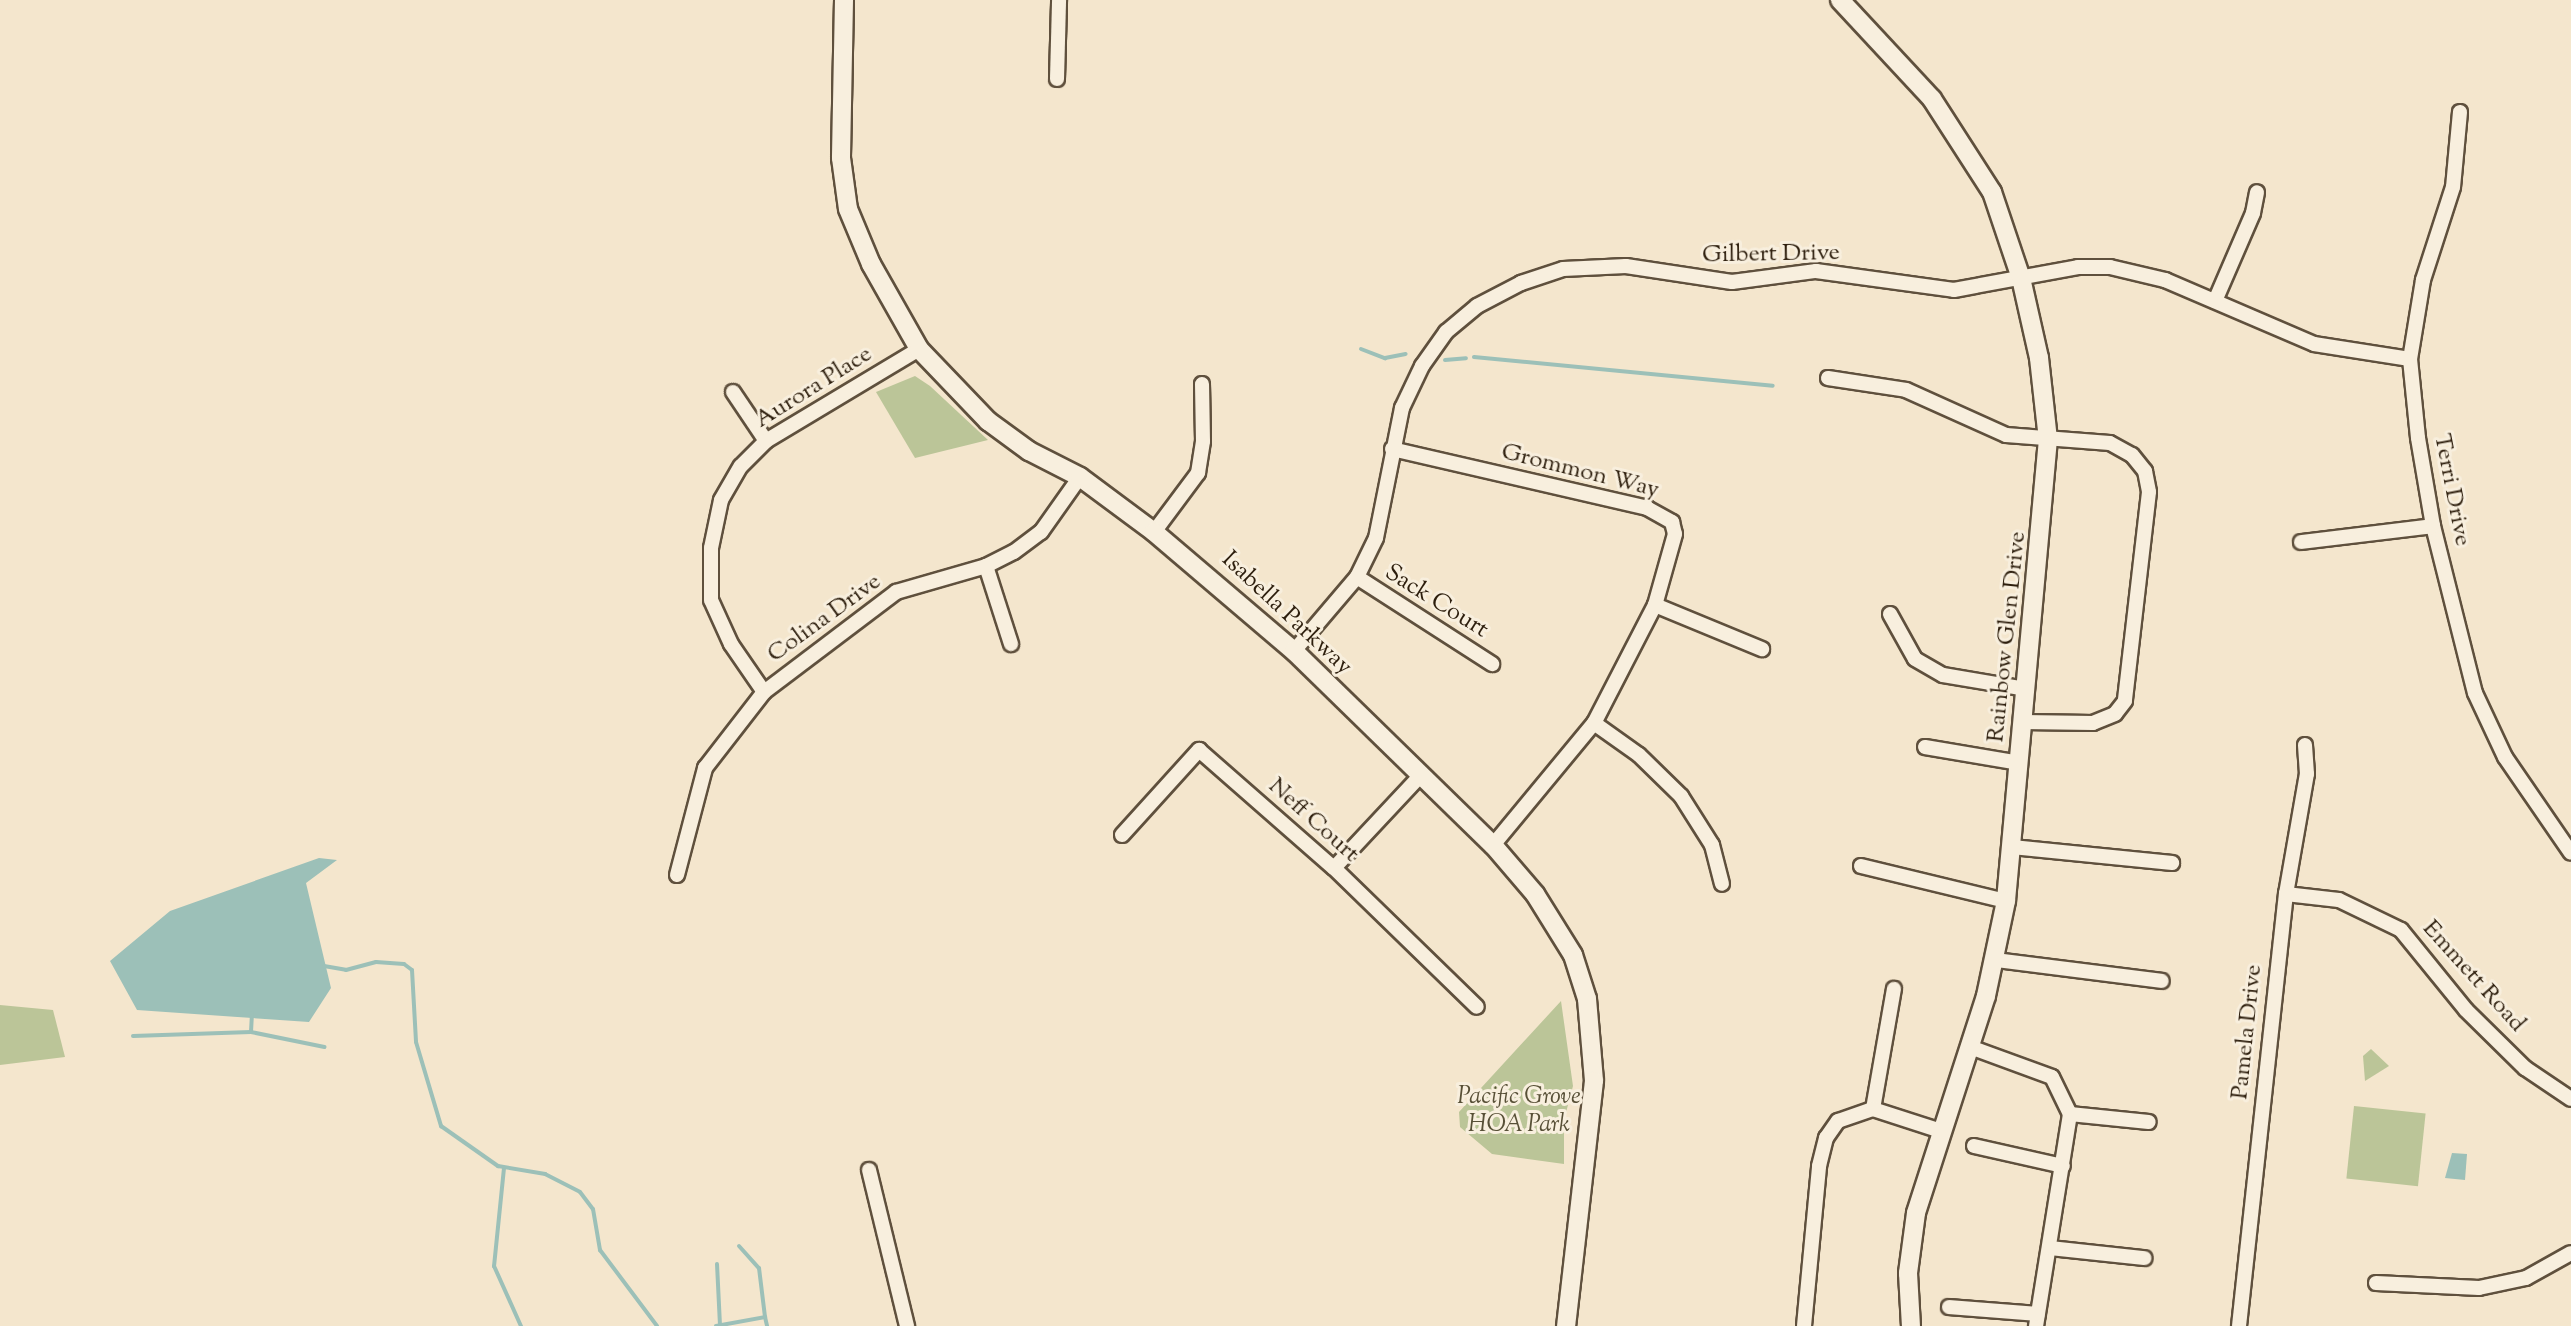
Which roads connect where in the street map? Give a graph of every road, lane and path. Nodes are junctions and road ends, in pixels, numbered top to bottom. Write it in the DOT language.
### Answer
graph roads {
  1 [pos="844,0"];
  2 [pos="1059,0"];
  3 [pos="1840,0"];
  4 [pos="1057,79"];
  5 [pos="2460,112"];
  6 [pos="2257,192"];
  7 [pos="2021,278"];
  8 [pos="2215,301"];
  9 [pos="919,349"];
  10 [pos="2410,359"];
  11 [pos="1828,378"];
  12 [pos="1202,384"];
  13 [pos="733,392"];
  14 [pos="2048,439"];
  15 [pos="766,441"];
  16 [pos="1392,449"];
  17 [pos="1080,477"];
  18 [pos="2433,526"];
  19 [pos="1154,532"];
  20 [pos="2301,542"];
  21 [pos="986,566"];
  22 [pos="1357,577"];
  23 [pos="1655,605"];
  24 [pos="1890,614"];
  25 [pos="1011,644"];
  26 [pos="1762,649"];
  27 [pos="1294,651"];
  28 [pos="1492,664"];
  29 [pos="2027,689"];
  30 [pos="764,692"];
  31 [pos="2023,722"];
  32 [pos="1594,723"];
  33 [pos="2305,745"];
  34 [pos="1925,747"];
  35 [pos="2020,763"];
  36 [pos="1421,775"];
  37 [pos="1122,835"];
  38 [pos="1493,845"];
  39 [pos="2012,847"];
  40 [pos="2571,853"];
  41 [pos="2172,863"];
  42 [pos="1861,866"];
  43 [pos="1334,868"];
  44 [pos="677,875"];
  45 [pos="1722,884"];
  46 [pos="2286,894"];
  47 [pos="2006,901"];
  48 [pos="1996,960"];
  49 [pos="2162,981"];
  50 [pos="1894,989"];
  51 [pos="1477,1007"];
  52 [pos="1970,1047"];
  53 [pos="2571,1099"];
  54 [pos="1873,1109"];
  55 [pos="2070,1114"];
  56 [pos="2149,1122"];
  57 [pos="1941,1131"];
  58 [pos="1974,1146"];
  59 [pos="2063,1166"];
  60 [pos="869,1170"];
  61 [pos="2050,1248"];
  62 [pos="2571,1253"];
  63 [pos="2144,1258"];
  64 [pos="2376,1283"];
  65 [pos="1949,1307"];
  66 [pos="2037,1320"];
  67 [pos="907,1326"];
  68 [pos="1566,1326"];
  69 [pos="1804,1326"];
  70 [pos="1911,1326"];
  71 [pos="2239,1326"];
  1 -- 9 [label="street, Isabella Parkway"];
  2 -- 4 [label="street"];
  3 -- 7 [label="street, Rainbow Glen Drive"];
  5 -- 10 [label="street, Terri Drive"];
  6 -- 8 [label="street"];
  7 -- 8 [label="street, Gilbert Drive"];
  7 -- 14 [label="street, Rainbow Glen Drive"];
  7 -- 16 [label="street, Gilbert Drive"];
  8 -- 10 [label="street, Gilbert Drive"];
  9 -- 15 [label="street, Aurora Place"];
  9 -- 17 [label="street, Isabella Parkway"];
  10 -- 18 [label="street, Terri Drive"];
  11 -- 14 [label="street"];
  12 -- 19 [label="street"];
  13 -- 15 [label="street"];
  14 -- 29 [label="street, Rainbow Glen Drive"];
  14 -- 31 [label="street"];
  15 -- 30 [label="street, Aurora Place"];
  16 -- 22 [label="street, Gilbert Drive"];
  16 -- 23 [label="street, Grommon Way"];
  17 -- 19 [label="street, Isabella Parkway"];
  17 -- 21 [label="street, Colina Drive"];
  18 -- 20 [label="street"];
  18 -- 40 [label="street, Terri Drive"];
  19 -- 27 [label="street, Isabella Parkway"];
  21 -- 25 [label="street"];
  21 -- 30 [label="street, Colina Drive"];
  22 -- 27 [label="street, Gilbert Drive"];
  22 -- 28 [label="street, Sack Court"];
  23 -- 26 [label="street"];
  23 -- 32 [label="street, Grommon Way"];
  24 -- 29 [label="street"];
  27 -- 36 [label="street, Isabella Parkway"];
  29 -- 31 [label="street, Rainbow Glen Drive"];
  30 -- 44 [label="street, Colina Drive"];
  31 -- 35 [label="street, Rainbow Glen Drive"];
  32 -- 38 [label="street, Grommon Way"];
  32 -- 45 [label="street"];
  33 -- 46 [label="street, Pamela Drive"];
  34 -- 35 [label="street"];
  35 -- 39 [label="street, Rainbow Glen Drive"];
  36 -- 38 [label="street, Isabella Parkway"];
  36 -- 43 [label="street"];
  37 -- 43 [label="street, Neff Court"];
  38 -- 68 [label="street, Isabella Parkway"];
  39 -- 41 [label="street"];
  39 -- 47 [label="street, Rainbow Glen Drive"];
  42 -- 47 [label="street"];
  43 -- 51 [label="street, Neff Court"];
  46 -- 53 [label="street, Emmett Road"];
  46 -- 71 [label="street, Pamela Drive"];
  47 -- 48 [label="street, Rainbow Glen Drive"];
  48 -- 49 [label="street"];
  48 -- 52 [label="street, Rainbow Glen Drive"];
  50 -- 54 [label="street"];
  52 -- 55 [label="street"];
  52 -- 57 [label="street, Rainbow Glen Drive"];
  54 -- 57 [label="street"];
  54 -- 69 [label="street"];
  55 -- 56 [label="street"];
  55 -- 59 [label="street"];
  57 -- 70 [label="street, Rainbow Glen Drive"];
  58 -- 59 [label="street"];
  59 -- 61 [label="street"];
  60 -- 67 [label="street"];
  61 -- 63 [label="street"];
  61 -- 66 [label="street"];
  62 -- 64 [label="street"];
  65 -- 66 [label="street"];
}
